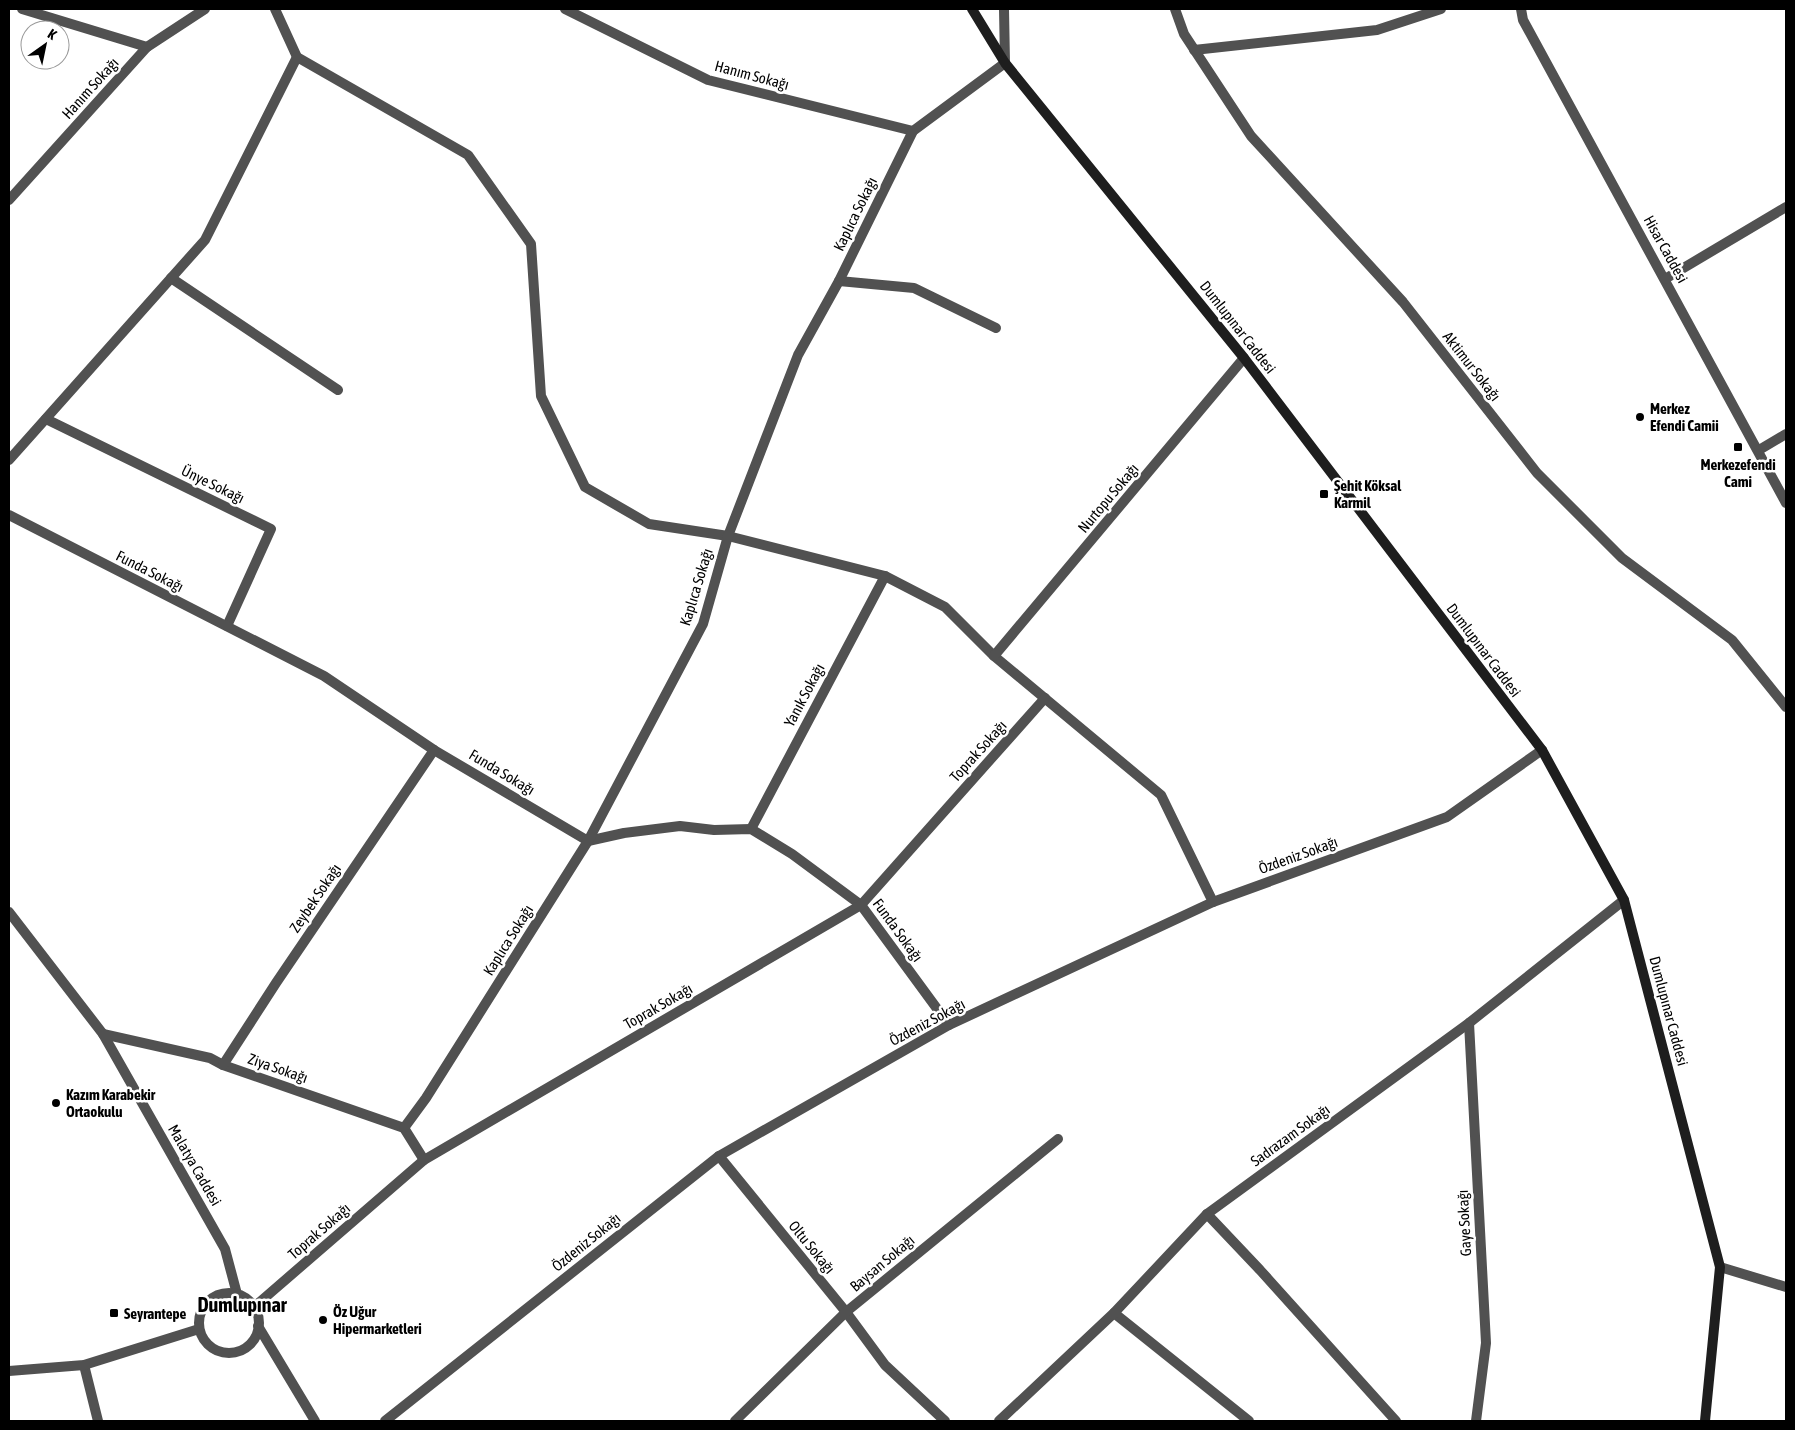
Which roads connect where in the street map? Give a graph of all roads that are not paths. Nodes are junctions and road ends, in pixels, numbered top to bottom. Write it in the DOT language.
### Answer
graph roads {
  1 [pos="22,9"];
  2 [pos="205,9"];
  3 [pos="275,9"];
  4 [pos="565,9"];
  5 [pos="972,9"];
  6 [pos="1004,9"];
  7 [pos="1175,9"];
  8 [pos="1441,9"];
  9 [pos="1521,9"];
  10 [pos="147,47"];
  11 [pos="1194,50"];
  12 [pos="297,57"];
  13 [pos="1005,63"];
  14 [pos="913,131"];
  15 [pos="9,200"];
  16 [pos="1786,207"];
  17 [pos="171,278"];
  18 [pos="1665,279"];
  19 [pos="839,280"];
  20 [pos="996,328"];
  21 [pos="1244,358"];
  22 [pos="338,390"];
  23 [pos="46,419"];
  24 [pos="1786,434"];
  25 [pos="1758,450"];
  26 [pos="9,460"];
  27 [pos="1786,503"];
  28 [pos="9,515"];
  29 [pos="728,536"];
  30 [pos="885,576"];
  31 [pos="227,626"];
  32 [pos="994,656"];
  33 [pos="1045,698"];
  34 [pos="1786,707"];
  35 [pos="434,750"];
  36 [pos="1542,750"];
  37 [pos="752,830"];
  38 [pos="588,841"];
  39 [pos="1624,900"];
  40 [pos="1213,902"];
  41 [pos="861,905"];
  42 [pos="9,912"];
  43 [pos="1469,1023"];
  44 [pos="949,1025"];
  45 [pos="103,1034"];
  46 [pos="223,1065"];
  47 [pos="404,1128"];
  48 [pos="1058,1139"];
  49 [pos="719,1156"];
  50 [pos="424,1160"];
  51 [pos="1208,1214"];
  52 [pos="1720,1267"];
  53 [pos="1786,1287"];
  54 [pos="237,1294"];
  55 [pos="254,1307"];
  56 [pos="846,1312"];
  57 [pos="1114,1313"];
  58 [pos="258,1326"];
  59 [pos="199,1329"];
  60 [pos="84,1365"];
  61 [pos="9,1371"];
  62 [pos="98,1421"];
  63 [pos="315,1421"];
  64 [pos="385,1421"];
  65 [pos="735,1421"];
  66 [pos="945,1421"];
  67 [pos="999,1421"];
  68 [pos="1249,1421"];
  69 [pos="1396,1421"];
  70 [pos="1476,1421"];
  71 [pos="1705,1421"];
  1 -- 10 [label="street"];
  2 -- 10 [label="street, Hanım Sokağı"];
  3 -- 12 [label="street"];
  4 -- 14 [label="street, Hanım Sokağı"];
  5 -- 13 [label="main road, Dumlupınar Caddesi"];
  6 -- 13 [label="street"];
  7 -- 11 [label="street, Aktimur Sokağı"];
  8 -- 11 [label="street"];
  9 -- 18 [label="street, Hisar Caddesi"];
  10 -- 15 [label="street, Hanım Sokağı"];
  11 -- 34 [label="street, Aktimur Sokağı"];
  12 -- 17 [label="street"];
  12 -- 29 [label="street"];
  13 -- 14 [label="street, Kaplıca Sokağı"];
  13 -- 21 [label="main road, Dumlupınar Caddesi"];
  14 -- 19 [label="street, Kaplıca Sokağı"];
  16 -- 18 [label="street"];
  17 -- 22 [label="street"];
  17 -- 23 [label="street"];
  18 -- 25 [label="street, Hisar Caddesi"];
  19 -- 20 [label="street"];
  19 -- 29 [label="street, Kaplıca Sokağı"];
  21 -- 32 [label="street, Nurtopu Sokağı"];
  21 -- 36 [label="main road, Dumlupınar Caddesi"];
  23 -- 26 [label="street"];
  23 -- 31 [label="street, Ünye Sokağı"];
  24 -- 25 [label="street"];
  25 -- 27 [label="street, Hisar Caddesi"];
  28 -- 31 [label="street, Funda Sokağı"];
  29 -- 30 [label="street"];
  29 -- 38 [label="street, Kaplıca Sokağı"];
  30 -- 32 [label="street"];
  30 -- 37 [label="street, Yanık Sokağı"];
  31 -- 35 [label="street, Funda Sokağı"];
  32 -- 33 [label="street"];
  33 -- 40 [label="street"];
  33 -- 41 [label="street, Toprak Sokağı"];
  35 -- 38 [label="street, Funda Sokağı"];
  35 -- 46 [label="street, Zeybek Sokağı"];
  36 -- 39 [label="main road, Dumlupınar Caddesi"];
  36 -- 40 [label="street, Özdeniz Sokağı"];
  37 -- 38 [label="street"];
  37 -- 41 [label="street, Funda Sokağı"];
  38 -- 47 [label="street, Kaplıca Sokağı"];
  39 -- 43 [label="street, Sadrazam Sokağı"];
  39 -- 52 [label="main road, Dumlupınar Caddesi"];
  40 -- 44 [label="street, Özdeniz Sokağı"];
  41 -- 44 [label="street, Funda Sokağı"];
  41 -- 50 [label="street, Toprak Sokağı"];
  42 -- 45 [label="street, Malatya Caddesi"];
  43 -- 51 [label="street, Sadrazam Sokağı"];
  43 -- 70 [label="street, Gaye Sokağı"];
  44 -- 49 [label="street, Özdeniz Sokağı"];
  45 -- 46 [label="street, Ziya Sokağı"];
  45 -- 54 [label="street, Malatya Caddesi"];
  46 -- 47 [label="street, Ziya Sokağı"];
  47 -- 50 [label="street"];
  48 -- 56 [label="street, Baysan Sokağı"];
  49 -- 56 [label="street, Oltu Sokağı"];
  49 -- 64 [label="street, Özdeniz Sokağı"];
  50 -- 55 [label="street, Toprak Sokağı"];
  51 -- 57 [label="street, Sadrazam Sokağı"];
  51 -- 69 [label="street"];
  52 -- 53 [label="street"];
  52 -- 71 [label="main road, Dumlupınar Caddesi"];
  54 -- 55 [label="street"];
  54 -- 59 [label="street"];
  55 -- 58 [label="street"];
  56 -- 65 [label="street, Baysan Sokağı"];
  56 -- 66 [label="street, Oltu Sokağı"];
  57 -- 67 [label="street, Sadrazam Sokağı"];
  57 -- 68 [label="street"];
  58 -- 59 [label="street"];
  58 -- 63 [label="street"];
  59 -- 60 [label="street"];
  60 -- 61 [label="street"];
  60 -- 62 [label="street"];
}
